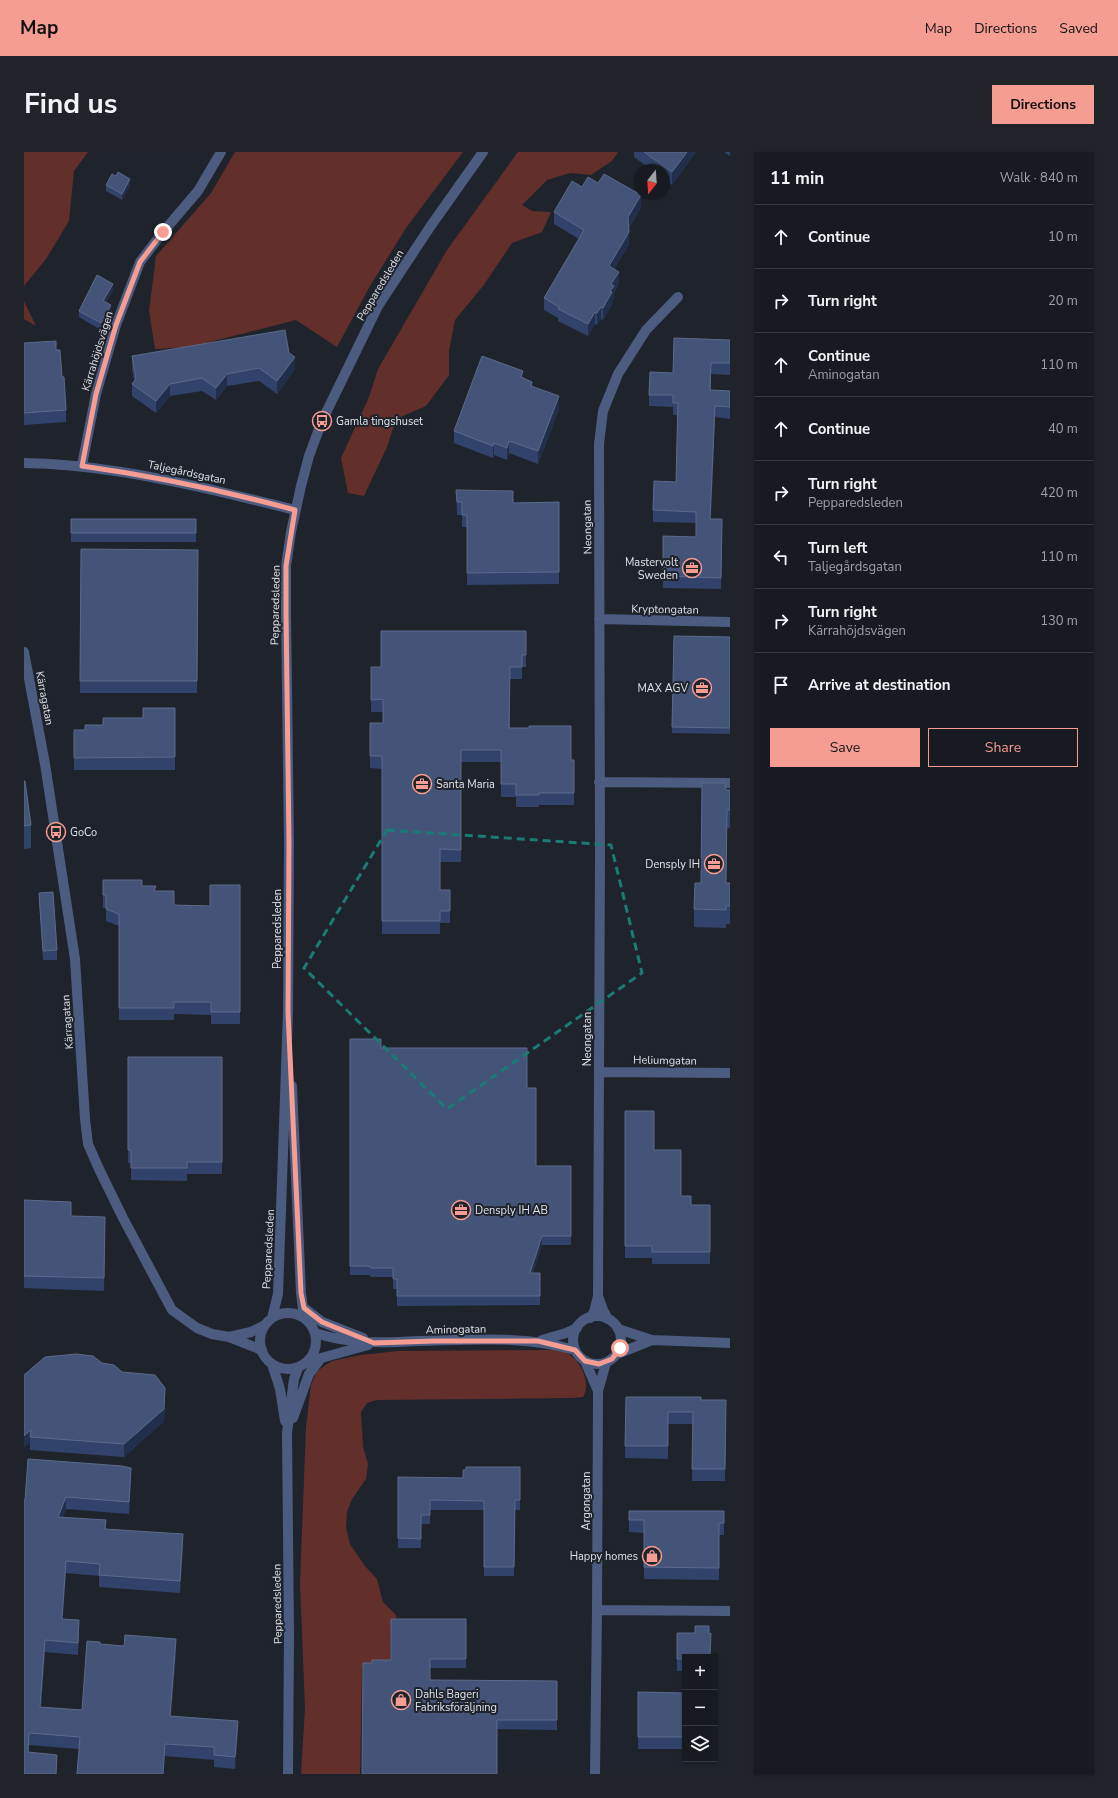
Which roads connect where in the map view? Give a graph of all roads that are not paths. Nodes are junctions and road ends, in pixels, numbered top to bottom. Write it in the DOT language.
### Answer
graph roads {
  1 [pos="221,152"];
  2 [pos="483,152"];
  3 [pos="678,297"];
  4 [pos="24,463"];
  5 [pos="82,466"];
  6 [pos="295,510"];
  7 [pos="599,619"];
  8 [pos="730,622"];
  9 [pos="24,652"];
  10 [pos="599,782"];
  11 [pos="730,784"];
  12 [pos="288,1012"];
  13 [pos="599,1072"];
  14 [pos="730,1073"];
  15 [pos="598,1296"];
  16 [pos="304,1313"];
  17 [pos="590,1318"];
  18 [pos="608,1319"];
  19 [pos="268,1322"];
  20 [pos="577,1328"];
  21 [pos="618,1329"];
  22 [pos="315,1333"];
  23 [pos="229,1337"];
  24 [pos="652,1340"];
  25 [pos="538,1341"];
  26 [pos="374,1343"];
  27 [pos="730,1343"];
  28 [pos="262,1350"];
  29 [pos="575,1350"];
  30 [pos="617,1354"];
  31 [pos="321,1358"];
  32 [pos="585,1361"];
  33 [pos="606,1363"];
  34 [pos="272,1364"];
  35 [pos="301,1366"];
  36 [pos="598,1391"];
  37 [pos="287,1433"];
  38 [pos="597,1610"];
  39 [pos="730,1612"];
  40 [pos="288,1774"];
  41 [pos="595,1774"];
  1 -- 5 [label="street, Kärrahöjdsvägen"];
  2 -- 6 [label="street, Pepparedsleden"];
  3 -- 7 [label="street, Neongatan"];
  4 -- 5 [label="street, Taljegårdsgatan"];
  5 -- 6 [label="street, Taljegårdsgatan"];
  6 -- 12 [label="street, Pepparedsleden"];
  7 -- 8 [label="street, Kryptongatan"];
  7 -- 10 [label="street, Neongatan"];
  9 -- 23 [label="street, Kärragatan"];
  10 -- 11 [label="street"];
  10 -- 13 [label="street, Neongatan"];
  12 -- 16 [label="street, Pepparedsleden"];
  12 -- 19 [label="street, Pepparedsleden"];
  13 -- 14 [label="street, Heliumgatan"];
  13 -- 15 [label="street, Neongatan"];
  15 -- 17 [label="street, Neongatan"];
  15 -- 18 [label="street, Neongatan"];
  16 -- 19 [label="street"];
  16 -- 22 [label="street"];
  16 -- 26 [label="street"];
  17 -- 18 [label="street"];
  17 -- 20 [label="street"];
  18 -- 21 [label="street"];
  19 -- 23 [label="street, Kärragatan"];
  19 -- 28 [label="street"];
  20 -- 25 [label="street, Aminogatan"];
  20 -- 29 [label="street"];
  21 -- 24 [label="street"];
  21 -- 30 [label="street"];
  22 -- 26 [label="street, Aminogatan"];
  22 -- 35 [label="street"];
  23 -- 28 [label="street, Kärragatan"];
  24 -- 27 [label="street"];
  24 -- 30 [label="street"];
  25 -- 26 [label="street, Aminogatan"];
  25 -- 29 [label="street, Aminogatan"];
  26 -- 31 [label="street, Aminogatan"];
  28 -- 34 [label="street"];
  29 -- 32 [label="street"];
  30 -- 33 [label="street"];
  31 -- 35 [label="street, Aminogatan"];
  31 -- 37 [label="street"];
  32 -- 33 [label="street"];
  32 -- 36 [label="street, Argongatan"];
  33 -- 36 [label="street, Argongatan"];
  34 -- 35 [label="street"];
  34 -- 37 [label="street, Pepparedsleden"];
  35 -- 37 [label="street, Pepparedsleden"];
  36 -- 38 [label="street, Argongatan"];
  37 -- 40 [label="street, Pepparedsleden"];
  38 -- 39 [label="street"];
  38 -- 41 [label="street, Argongatan"];
}
